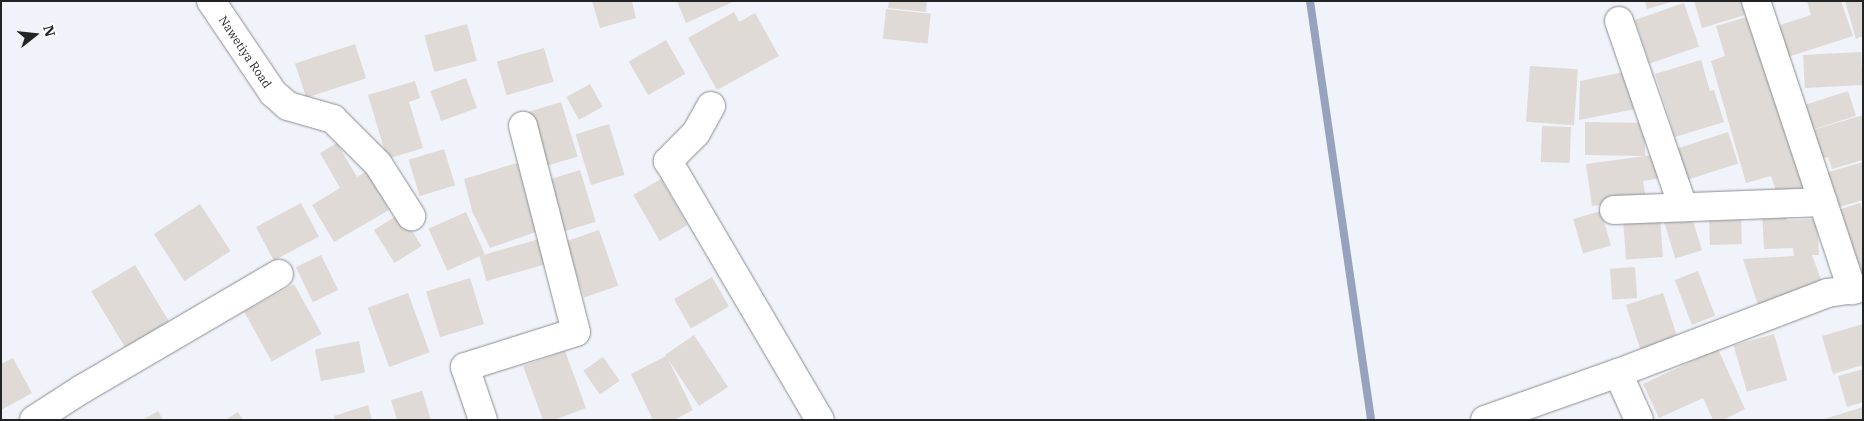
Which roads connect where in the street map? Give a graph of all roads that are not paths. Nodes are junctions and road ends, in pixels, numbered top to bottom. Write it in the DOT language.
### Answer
graph roads {
  1 [pos="211,1"];
  2 [pos="1756,1"];
  3 [pos="1619,21"];
  4 [pos="711,106"];
  5 [pos="523,126"];
  6 [pos="1823,202"];
  7 [pos="1683,207"];
  8 [pos="1614,210"];
  9 [pos="411,216"];
  10 [pos="279,274"];
  11 [pos="1857,289"];
  12 [pos="1618,374"];
  13 [pos="34,420"];
  14 [pos="483,420"];
  15 [pos="820,420"];
  16 [pos="1485,420"];
  17 [pos="1640,420"];
  1 -- 9 [label="street, Nawetiya Road"];
  2 -- 6 [label="street"];
  3 -- 7 [label="street"];
  4 -- 15 [label="street"];
  5 -- 14 [label="street"];
  6 -- 7 [label="street"];
  6 -- 11 [label="street"];
  7 -- 8 [label="street"];
  10 -- 13 [label="street"];
  11 -- 12 [label="street"];
  12 -- 16 [label="street"];
  12 -- 17 [label="street"];
}
